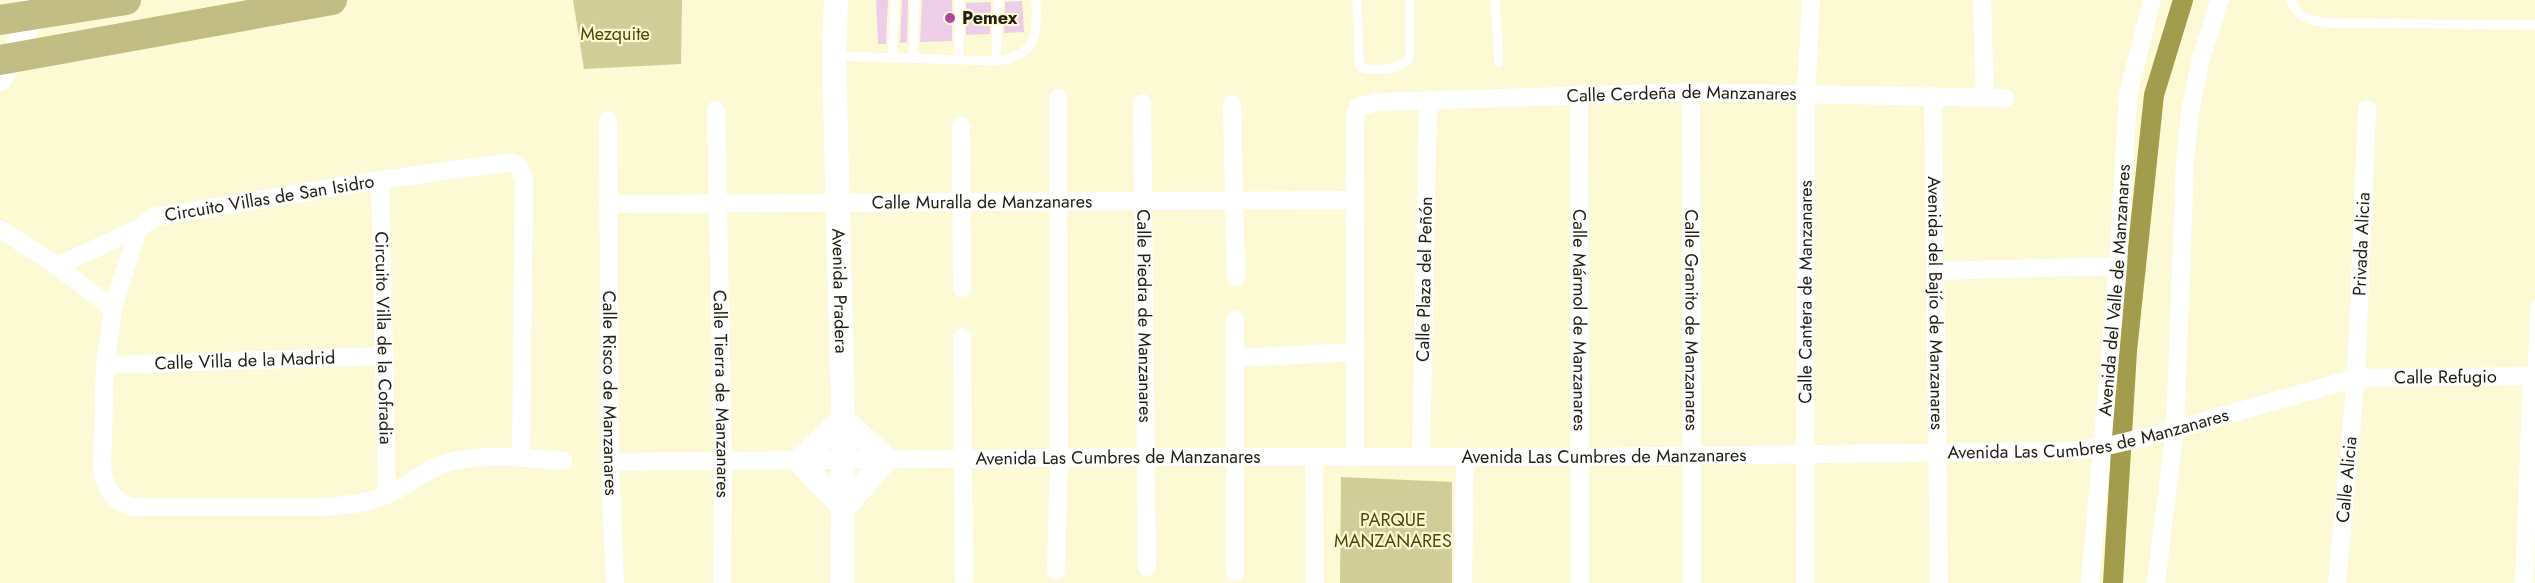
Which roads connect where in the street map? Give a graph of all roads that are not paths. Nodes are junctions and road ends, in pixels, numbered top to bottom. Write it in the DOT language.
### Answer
graph roads {
  1 [pos="126,0"];
  2 [pos="332,0"];
  3 [pos="836,0"];
  4 [pos="895,0"];
  5 [pos="915,0"];
  6 [pos="959,0"];
  7 [pos="998,0"];
  8 [pos="1036,0"];
  9 [pos="1357,0"];
  10 [pos="1410,0"];
  11 [pos="1495,0"];
  12 [pos="1810,0"];
  13 [pos="1982,0"];
  14 [pos="2152,0"];
  15 [pos="2220,0"];
  16 [pos="2290,0"];
  17 [pos="34,8"];
  18 [pos="0,20"];
  19 [pos="2535,25"];
  20 [pos="834,56"];
  21 [pos="892,57"];
  22 [pos="913,57"];
  23 [pos="959,60"];
  24 [pos="996,61"];
  25 [pos="1499,63"];
  26 [pos="4,65"];
  27 [pos="1691,92"];
  28 [pos="1578,94"];
  29 [pos="1806,95"];
  30 [pos="1933,96"];
  31 [pos="1058,98"];
  32 [pos="1985,98"];
  33 [pos="2005,98"];
  34 [pos="1428,101"];
  35 [pos="1142,103"];
  36 [pos="1232,104"];
  37 [pos="2367,109"];
  38 [pos="716,110"];
  39 [pos="608,120"];
  40 [pos="961,126"];
  41 [pos="380,180"];
  42 [pos="1354,200"];
  43 [pos="837,201"];
  44 [pos="1235,201"];
  45 [pos="962,202"];
  46 [pos="1058,202"];
  47 [pos="1142,202"];
  48 [pos="608,204"];
  49 [pos="718,204"];
  50 [pos="138,229"];
  51 [pos="0,230"];
  52 [pos="57,266"];
  53 [pos="2118,266"];
  54 [pos="1936,271"];
  55 [pos="1236,277"];
  56 [pos="962,288"];
  57 [pos="2535,304"];
  58 [pos="113,309"];
  59 [pos="1235,320"];
  60 [pos="962,337"];
  61 [pos="1355,352"];
  62 [pos="383,356"];
  63 [pos="1234,358"];
  64 [pos="105,365"];
  65 [pos="2534,376"];
  66 [pos="2356,378"];
  67 [pos="843,419"];
  68 [pos="2169,431"];
  69 [pos="2107,446"];
  70 [pos="1804,453"];
  71 [pos="1939,454"];
  72 [pos="1692,455"];
  73 [pos="1466,456"];
  74 [pos="1146,457"];
  75 [pos="1355,457"];
  76 [pos="1421,457"];
  77 [pos="1580,457"];
  78 [pos="521,458"];
  79 [pos="1059,458"];
  80 [pos="1234,458"];
  81 [pos="1314,458"];
  82 [pos="886,459"];
  83 [pos="963,459"];
  84 [pos="563,461"];
  85 [pos="723,461"];
  86 [pos="799,461"];
  87 [pos="843,461"];
  88 [pos="610,462"];
  89 [pos="387,495"];
  90 [pos="844,508"];
  91 [pos="1147,567"];
  92 [pos="1056,570"];
  93 [pos="1235,572"];
  94 [pos="964,578"];
  95 [pos="615,583"];
  96 [pos="722,583"];
  97 [pos="842,583"];
  98 [pos="1315,583"];
  99 [pos="1464,583"];
  100 [pos="1580,583"];
  101 [pos="1692,583"];
  102 [pos="1805,583"];
  103 [pos="1939,583"];
  104 [pos="2090,583"];
  105 [pos="2156,583"];
  106 [pos="2337,583"];
  107 [pos="2524,583"];
  1 -- 17 [label="main road"];
  2 -- 26 [label="main road"];
  3 -- 20 [label="street, Avenida Pradera"];
  4 -- 21 [label="lane"];
  5 -- 22 [label="lane"];
  6 -- 23 [label="lane"];
  7 -- 24 [label="lane"];
  8 -- 24 [label="lane"];
  9 -- 10 [label="lane"];
  11 -- 25 [label="lane"];
  12 -- 29 [label="street, Calle Cantera de Manzanares"];
  13 -- 32 [label="street"];
  14 -- 53 [label="street, Avenida del Valle de Manzanares"];
  15 -- 68 [label="street"];
  16 -- 19 [label="lane"];
  17 -- 18 [label="main road"];
  17 -- 26 [label="street"];
  20 -- 21 [label="lane"];
  20 -- 43 [label="street, Avenida Pradera"];
  21 -- 22 [label="lane"];
  22 -- 23 [label="lane"];
  23 -- 24 [label="lane"];
  27 -- 28 [label="street, Calle Cerdeña de Manzanares"];
  27 -- 29 [label="street, Calle Cerdeña de Manzanares"];
  27 -- 72 [label="street, Calle Granito de Manzanares"];
  28 -- 34 [label="street, Calle Cerdeña de Manzanares"];
  28 -- 77 [label="street, Calle Mármol de Manzanares"];
  29 -- 30 [label="street, Calle Cerdeña de Manzanares"];
  29 -- 70 [label="street, Calle Cantera de Manzanares"];
  30 -- 32 [label="street, Calle Cerdeña de Manzanares"];
  30 -- 54 [label="street, Avenida del Bajío de Manzanares"];
  31 -- 46 [label="street"];
  32 -- 33 [label="street, Calle Cerdeña de Manzanares"];
  34 -- 42 [label="street, Calle Cerdeña de Manzanares"];
  34 -- 76 [label="street, Calle Plaza del Peñón"];
  35 -- 47 [label="street, Calle Piedra de Manzanares"];
  36 -- 44 [label="street"];
  37 -- 66 [label="street, Privada Alicia"];
  38 -- 49 [label="street, Calle Tierra de Manzanares"];
  39 -- 48 [label="street, Calle Risco de Manzanares"];
  40 -- 45 [label="street"];
  41 -- 50 [label="street, Circuito Villas de San Isidro"];
  41 -- 62 [label="street, Circuito Villa de la Cofradia"];
  41 -- 78 [label="street, Circuito Villas de San Isidro"];
  42 -- 44 [label="street, Calle Muralla de Manzanares"];
  42 -- 61 [label="street"];
  43 -- 45 [label="street, Calle Muralla de Manzanares"];
  43 -- 49 [label="street, Calle Muralla de Manzanares"];
  43 -- 67 [label="street, Avenida Pradera"];
  44 -- 47 [label="street, Calle Muralla de Manzanares"];
  44 -- 55 [label="street"];
  45 -- 46 [label="street, Calle Muralla de Manzanares"];
  45 -- 56 [label="street"];
  46 -- 47 [label="street, Calle Muralla de Manzanares"];
  46 -- 79 [label="street"];
  47 -- 74 [label="street, Calle Piedra de Manzanares"];
  48 -- 49 [label="street, Calle Muralla de Manzanares"];
  48 -- 88 [label="street, Calle Risco de Manzanares"];
  49 -- 85 [label="street, Calle Tierra de Manzanares"];
  50 -- 52 [label="street, Circuito Villas de San Isidro"];
  50 -- 58 [label="street"];
  51 -- 52 [label="street"];
  52 -- 58 [label="street"];
  53 -- 54 [label="street"];
  53 -- 69 [label="street, Avenida del Valle de Manzanares"];
  54 -- 71 [label="street, Avenida del Bajío de Manzanares"];
  57 -- 65 [label="lane"];
  58 -- 64 [label="street"];
  59 -- 63 [label="street"];
  60 -- 83 [label="street"];
  61 -- 63 [label="street"];
  61 -- 75 [label="street"];
  62 -- 64 [label="street, Calle Villa de la Madrid"];
  62 -- 89 [label="street, Circuito Villa de la Cofradia"];
  63 -- 80 [label="street"];
  64 -- 89 [label="street"];
  65 -- 66 [label="street, Calle Refugio"];
  65 -- 107 [label="street"];
  66 -- 68 [label="street, Avenida Las Cumbres de Manzanares"];
  66 -- 106 [label="street, Calle Alicia"];
  67 -- 82 [label="street"];
  67 -- 86 [label="street"];
  67 -- 87 [label="street, Avenida Pradera"];
  68 -- 69 [label="street, Avenida Las Cumbres de Manzanares"];
  68 -- 105 [label="street"];
  69 -- 71 [label="street, Avenida Las Cumbres de Manzanares"];
  69 -- 104 [label="street, Avenida del Valle de Manzanares"];
  70 -- 71 [label="street, Avenida Las Cumbres de Manzanares"];
  70 -- 72 [label="street, Avenida Las Cumbres de Manzanares"];
  70 -- 102 [label="street, Calle Cantera de Manzanares"];
  71 -- 103 [label="street, Avenida del Bajío de Manzanares"];
  72 -- 77 [label="street, Avenida Las Cumbres de Manzanares"];
  72 -- 101 [label="street, Calle Granito de Manzanares"];
  73 -- 76 [label="street, Avenida Las Cumbres de Manzanares"];
  73 -- 77 [label="street, Avenida Las Cumbres de Manzanares"];
  73 -- 99 [label="street"];
  74 -- 79 [label="street, Avenida Las Cumbres de Manzanares"];
  74 -- 80 [label="street, Avenida Las Cumbres de Manzanares"];
  74 -- 91 [label="street, Calle Piedra de Manzanares"];
  75 -- 76 [label="street, Avenida Las Cumbres de Manzanares"];
  75 -- 81 [label="street, Avenida Las Cumbres de Manzanares"];
  77 -- 100 [label="street, Calle Mármol de Manzanares"];
  78 -- 84 [label="street"];
  78 -- 89 [label="street"];
  79 -- 83 [label="street, Avenida Las Cumbres de Manzanares"];
  79 -- 92 [label="street"];
  80 -- 81 [label="street, Avenida Las Cumbres de Manzanares"];
  80 -- 93 [label="street"];
  81 -- 98 [label="street"];
  82 -- 83 [label="street, Avenida Las Cumbres de Manzanares"];
  82 -- 87 [label="street, Avenida Las Cumbres de Manzanares"];
  82 -- 90 [label="street"];
  83 -- 94 [label="street"];
  85 -- 86 [label="street, Avenida Las Cumbres de Manzanares"];
  85 -- 88 [label="street, Avenida Las Cumbres de Manzanares"];
  85 -- 96 [label="street, Calle Tierra de Manzanares"];
  86 -- 87 [label="street, Avenida Las Cumbres de Manzanares"];
  86 -- 90 [label="street"];
  87 -- 90 [label="street, Avenida Pradera"];
  88 -- 95 [label="street, Calle Risco de Manzanares"];
  90 -- 97 [label="street, Avenida Pradera"];
}
